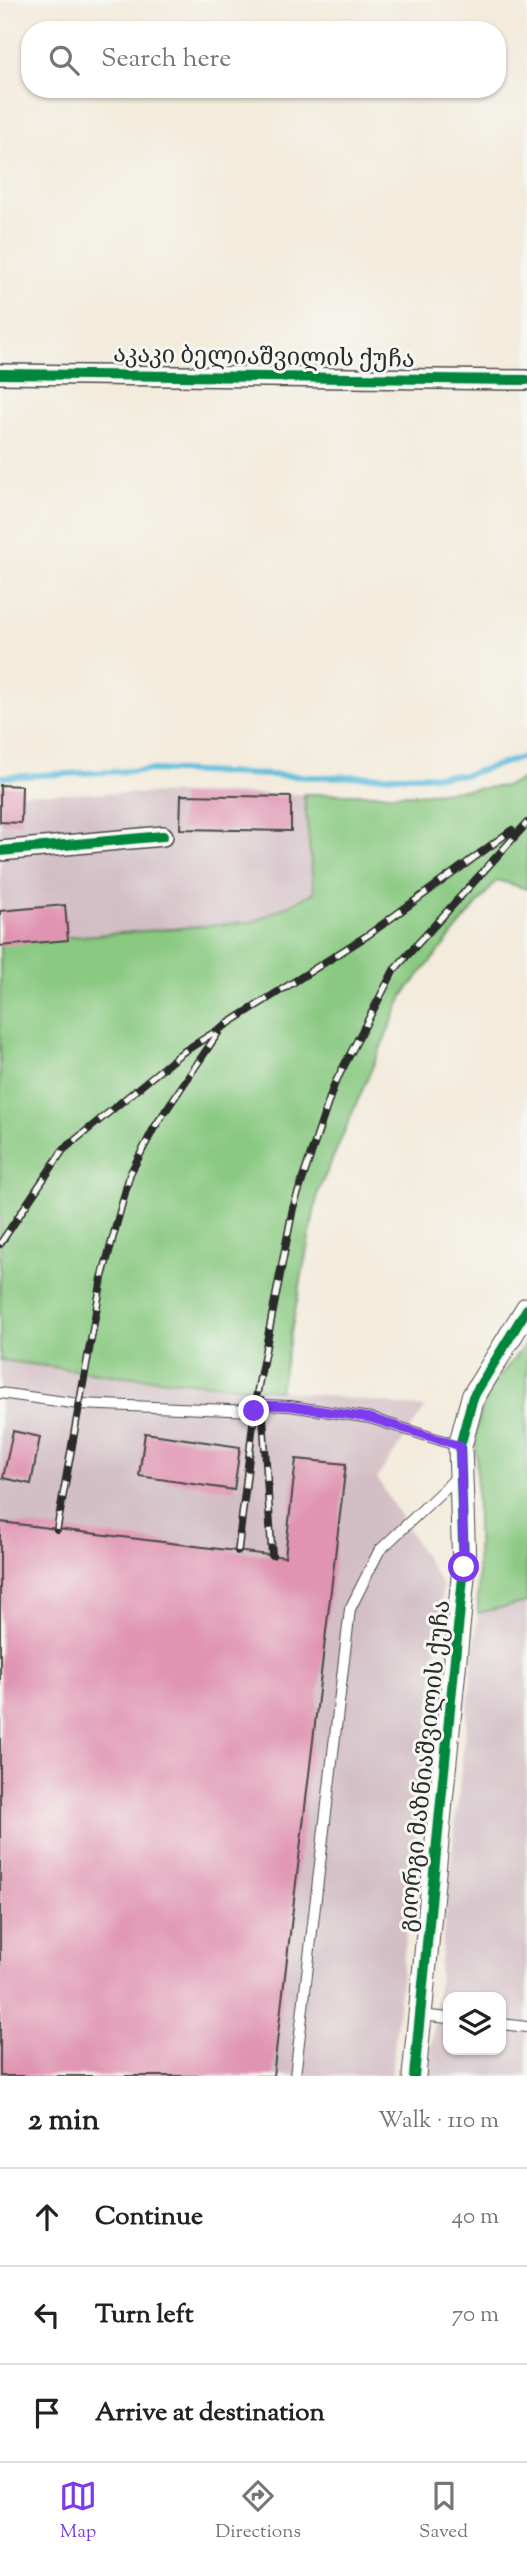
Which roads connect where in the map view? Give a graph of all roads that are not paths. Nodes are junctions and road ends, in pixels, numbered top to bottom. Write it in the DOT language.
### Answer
graph roads {
  1 [pos="0,374"];
  2 [pos="527,380"];
  3 [pos="163,836"];
  4 [pos="0,851"];
  5 [pos="527,1309"];
  6 [pos="0,1393"];
  7 [pos="460,1446"];
  8 [pos="461,1474"];
  9 [pos="420,2015"];
  10 [pos="443,2017"];
  11 [pos="506,2025"];
  12 [pos="527,2027"];
  13 [pos="295,2076"];
  14 [pos="414,2076"];
  1 -- 2 [label="street, აკაკი ბელიაშვილის ქუჩა"];
  3 -- 4 [label="street"];
  5 -- 7 [label="street, გიორგი მაზნიაშვილის ქუჩა"];
  6 -- 7 [label="lane"];
  7 -- 8 [label="street, გიორგი მაზნიაშვილის ქუჩა"];
  8 -- 9 [label="street, გიორგი მაზნიაშვილის ქუჩა"];
  8 -- 13 [label="lane"];
  9 -- 10 [label="lane"];
  9 -- 14 [label="street, გიორგი მაზნიაშვილის ქუჩა"];
  11 -- 12 [label="lane"];
}
